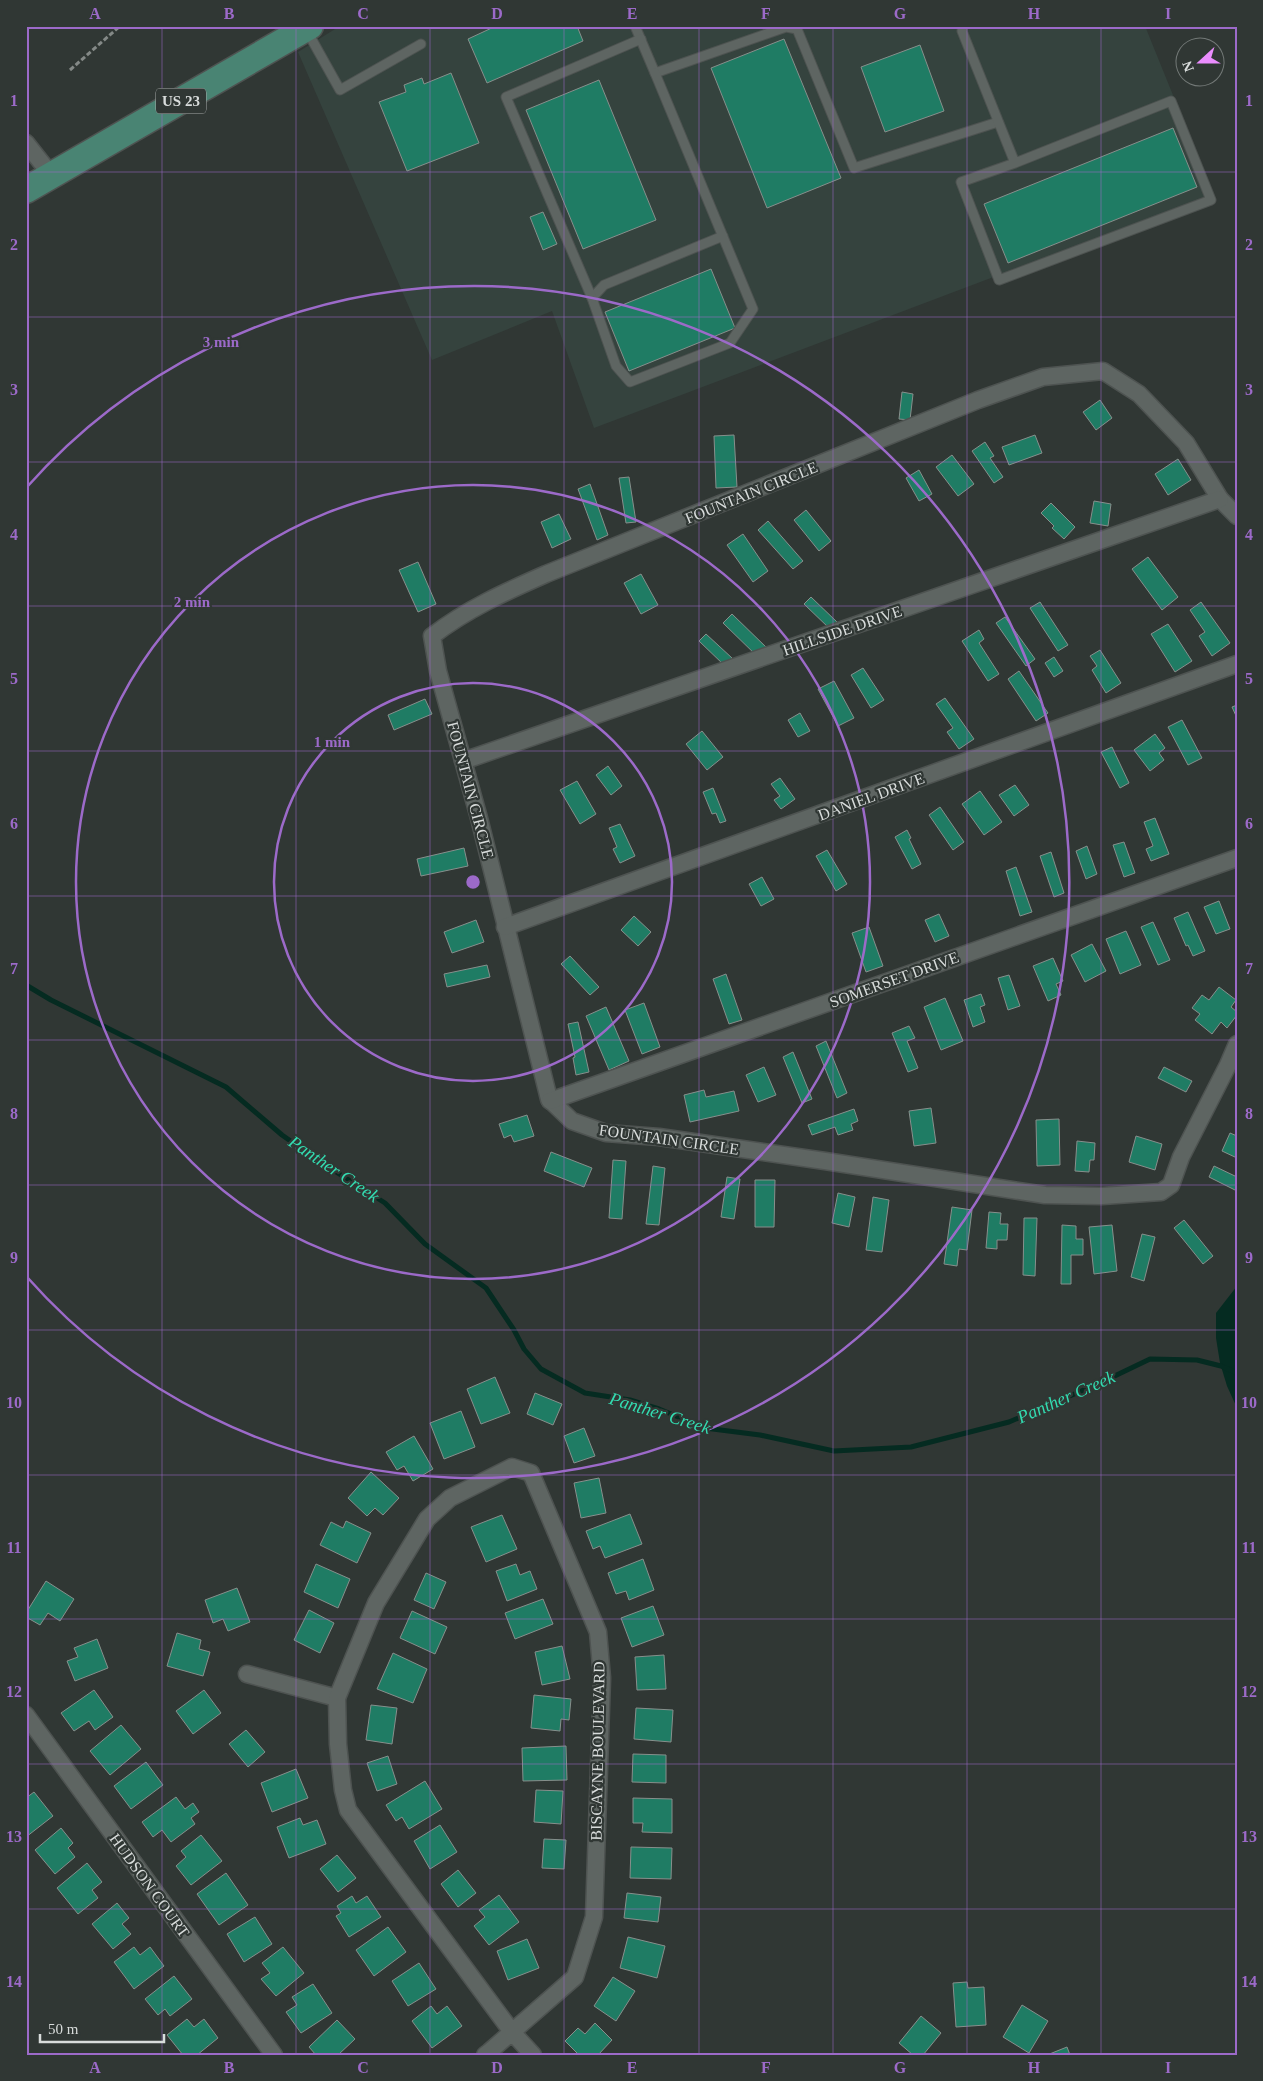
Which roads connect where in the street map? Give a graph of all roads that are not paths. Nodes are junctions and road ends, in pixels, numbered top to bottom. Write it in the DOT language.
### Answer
graph roads {
  1 [pos="635,26"];
  2 [pos="963,26"];
  3 [pos="308,28"];
  4 [pos="641,39"];
  5 [pos="421,44"];
  6 [pos="655,73"];
  7 [pos="998,122"];
  8 [pos="26,143"];
  9 [pos="1015,163"];
  10 [pos="52,176"];
  11 [pos="26,190"];
  12 [pos="723,236"];
  13 [pos="592,298"];
  14 [pos="1220,499"];
  15 [pos="1237,516"];
  16 [pos="1237,664"];
  17 [pos="464,761"];
  18 [pos="1237,858"];
  19 [pos="505,927"];
  20 [pos="1237,1044"];
  21 [pos="1232,1072"];
  22 [pos="550,1101"];
  23 [pos="247,1674"];
  24 [pos="337,1698"];
  25 [pos="26,1715"];
  26 [pos="512,2032"];
  27 [pos="274,2055"];
  28 [pos="485,2055"];
  29 [pos="532,2055"];
  1 -- 4 [label="lane"];
  2 -- 7 [label="lane"];
  3 -- 5 [label="lane"];
  3 -- 10 [label="main road, US 23"];
  4 -- 6 [label="lane"];
  4 -- 13 [label="lane"];
  6 -- 7 [label="lane"];
  6 -- 12 [label="lane"];
  7 -- 9 [label="lane"];
  8 -- 10 [label="street"];
  9 -- 9 [label="lane"];
  10 -- 11 [label="main road, US 23"];
  12 -- 13 [label="lane"];
  12 -- 13 [label="lane"];
  14 -- 15 [label="street, FOUNTAIN CIRCLE"];
  14 -- 17 [label="street, HILLSIDE DRIVE"];
  14 -- 17 [label="street, FOUNTAIN CIRCLE"];
  16 -- 19 [label="street, DANIEL DRIVE"];
  17 -- 19 [label="street, FOUNTAIN CIRCLE"];
  18 -- 22 [label="street, SOMERSET DRIVE"];
  19 -- 22 [label="street, FOUNTAIN CIRCLE"];
  20 -- 21 [label="street, FOUNTAIN CIRCLE"];
  21 -- 22 [label="street, FOUNTAIN CIRCLE"];
  23 -- 24 [label="street"];
  24 -- 26 [label="street, BISCAYNE BOULEVARD"];
  24 -- 26 [label="street, BISCAYNE BOULEVARD"];
  25 -- 27 [label="street, HUDSON COURT"];
  26 -- 28 [label="street, BISCAYNE BOULEVARD"];
  26 -- 29 [label="street"];
}
